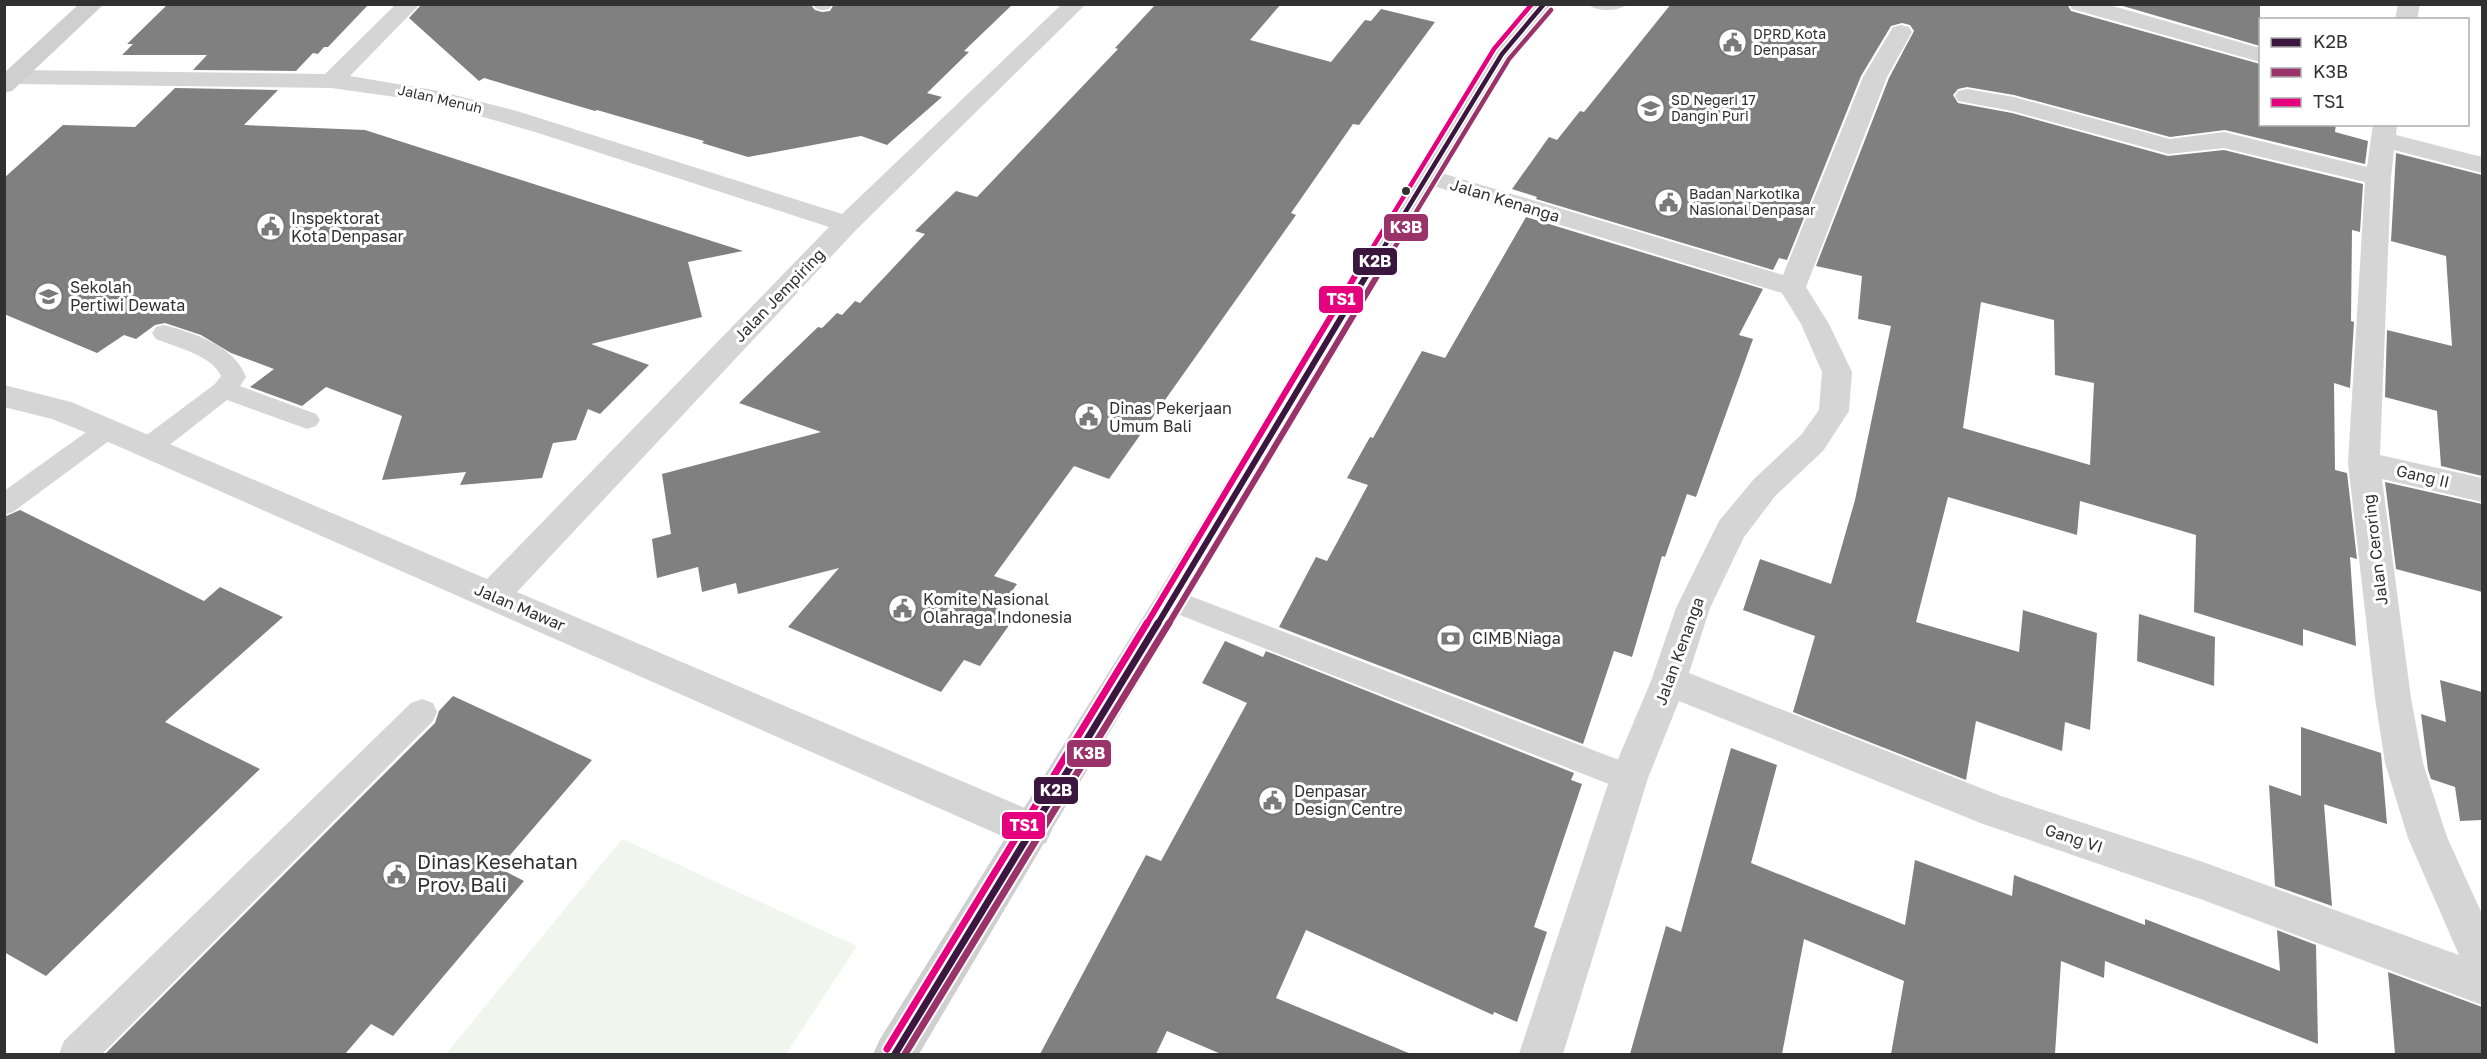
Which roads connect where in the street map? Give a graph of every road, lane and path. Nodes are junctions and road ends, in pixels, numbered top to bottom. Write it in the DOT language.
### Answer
graph roads {
  1 [pos="93,4"];
  2 [pos="409,4"];
  3 [pos="1075,4"];
  4 [pos="1544,4"];
  5 [pos="1597,4"];
  6 [pos="1618,4"];
  7 [pos="2080,4"];
  8 [pos="1901,32"];
  9 [pos="2259,55"];
  10 [pos="10,81"];
  11 [pos="331,81"];
  12 [pos="1967,96"];
  13 [pos="2383,132"];
  14 [pos="2482,165"];
  15 [pos="1426,176"];
  16 [pos="2378,178"];
  17 [pos="847,224"];
  18 [pos="1792,287"];
  19 [pos="164,333"];
  20 [pos="224,390"];
  21 [pos="4,396"];
  22 [pos="307,420"];
  23 [pos="108,429"];
  24 [pos="148,447"];
  25 [pos="2364,463"];
  26 [pos="2482,490"];
  27 [pos="4,505"];
  28 [pos="493,595"];
  29 [pos="1172,600"];
  30 [pos="1669,681"];
  31 [pos="422,712"];
  32 [pos="1629,778"];
  33 [pos="1032,830"];
  34 [pos="2482,958"];
  35 [pos="2482,984"];
  36 [pos="77,1054"];
  37 [pos="895,1054"];
  38 [pos="1541,1054"];
  1 -- 10 [label="street"];
  2 -- 11 [label="street"];
  3 -- 17 [label="street, Jalan Jempiring"];
  4 -- 15 [label="street"];
  5 -- 6 [label="lane"];
  7 -- 9 [label="street"];
  8 -- 18 [label="street"];
  10 -- 11 [label="street, Jalan Menuh"];
  11 -- 17 [label="street, Jalan Menuh"];
  12 -- 16 [label="street"];
  13 -- 14 [label="street"];
  13 -- 16 [label="street, Jalan Ceroring"];
  15 -- 18 [label="street, Jalan Kenanga"];
  15 -- 29 [label="street"];
  16 -- 25 [label="street, Jalan Ceroring"];
  17 -- 28 [label="street, Jalan Jempiring"];
  18 -- 30 [label="street, Jalan Kenanga"];
  19 -- 20 [label="lane"];
  20 -- 22 [label="lane"];
  20 -- 24 [label="lane"];
  21 -- 23 [label="street, Jalan Mawar"];
  23 -- 24 [label="street, Jalan Mawar"];
  23 -- 27 [label="lane"];
  24 -- 28 [label="street, Jalan Mawar"];
  25 -- 26 [label="street, Gang II"];
  25 -- 34 [label="street, Jalan Ceroring"];
  28 -- 33 [label="street, Jalan Mawar"];
  29 -- 32 [label="lane"];
  29 -- 33 [label="street"];
  30 -- 32 [label="street, Jalan Kenanga"];
  30 -- 35 [label="street, Gang VI"];
  31 -- 36 [label="lane"];
  32 -- 38 [label="street, Jalan Kenanga"];
  33 -- 37 [label="street"];
}
